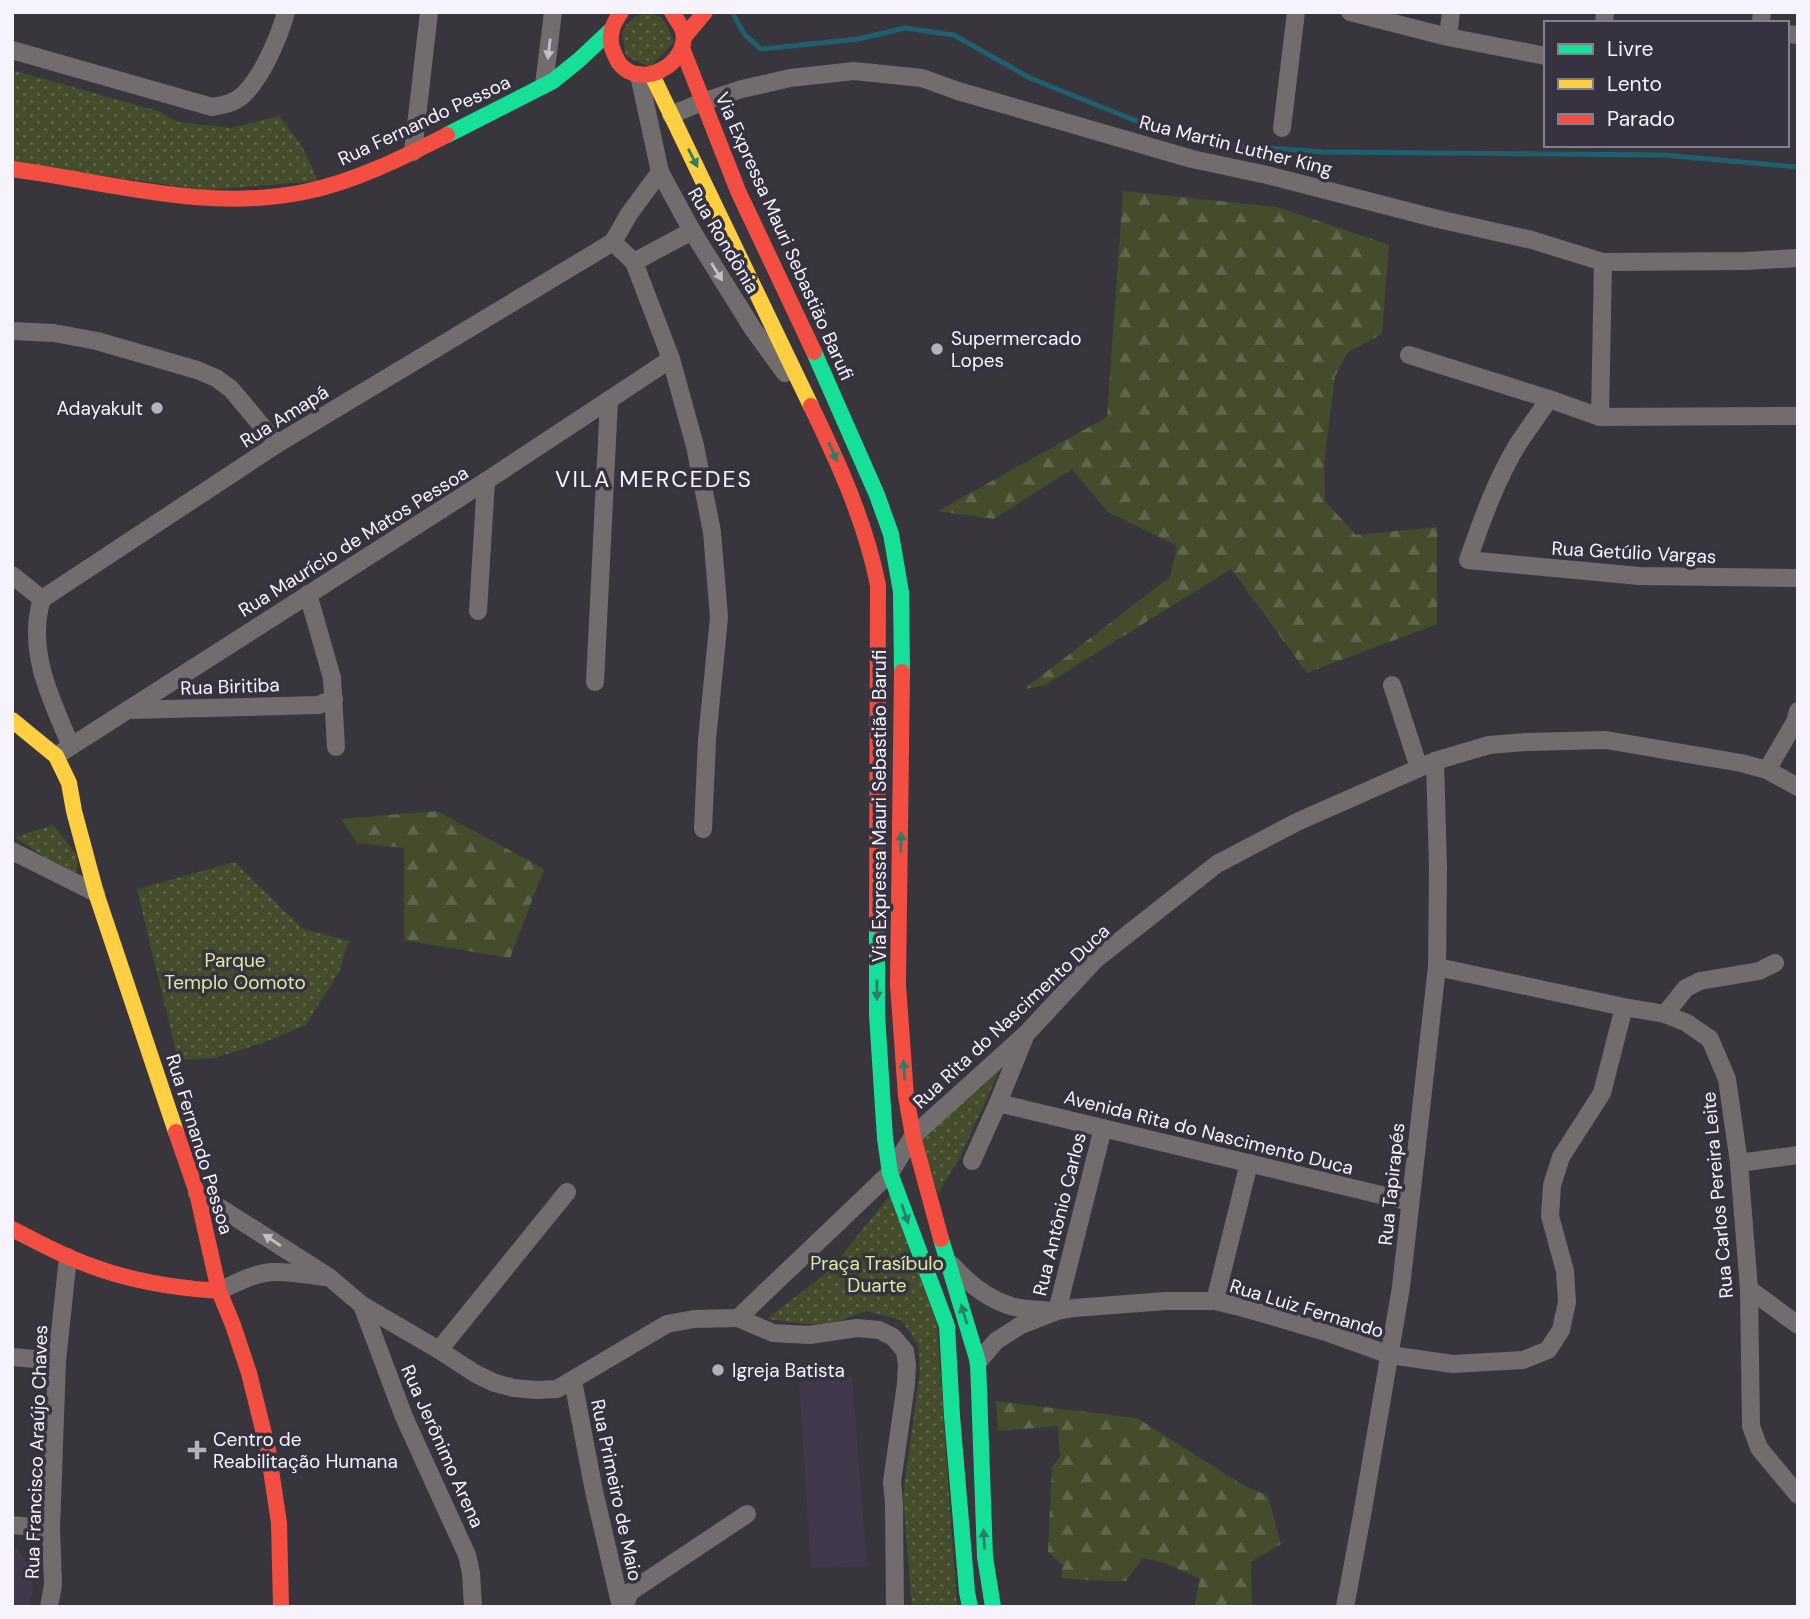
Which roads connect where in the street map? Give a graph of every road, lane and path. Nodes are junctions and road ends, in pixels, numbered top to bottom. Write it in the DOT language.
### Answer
graph roads {
  1 [pos="286,12"];
  2 [pos="429,12"];
  3 [pos="553,12"];
  4 [pos="621,12"];
  5 [pos="672,12"];
  6 [pos="705,12"];
  7 [pos="1296,12"];
  8 [pos="1350,12"];
  9 [pos="1451,12"];
  10 [pos="611,30"];
  11 [pos="1448,37"];
  12 [pos="683,42"];
  13 [pos="12,50"];
  14 [pos="1544,56"];
  15 [pos="606,65"];
  16 [pos="646,75"];
  17 [pos="551,81"];
  18 [pos="702,102"];
  19 [pos="671,115"];
  20 [pos="1282,128"];
  21 [pos="413,152"];
  22 [pos="12,169"];
  23 [pos="660,172"];
  24 [pos="692,232"];
  25 [pos="612,242"];
  26 [pos="1798,258"];
  27 [pos="634,262"];
  28 [pos="1603,262"];
  29 [pos="12,331"];
  30 [pos="1409,355"];
  31 [pos="671,359"];
  32 [pos="1549,399"];
  33 [pos="609,400"];
  34 [pos="812,409"];
  35 [pos="1798,416"];
  36 [pos="1600,417"];
  37 [pos="277,444"];
  38 [pos="486,481"];
  39 [pos="12,575"];
  40 [pos="1798,578"];
  41 [pos="308,594"];
  42 [pos="42,599"];
  43 [pos="478,611"];
  44 [pos="595,682"];
  45 [pos="1392,685"];
  46 [pos="334,699"];
  47 [pos="126,710"];
  48 [pos="1798,711"];
  49 [pos="12,720"];
  50 [pos="336,747"];
  51 [pos="63,751"];
  52 [pos="1427,765"];
  53 [pos="1767,769"];
  54 [pos="1798,787"];
  55 [pos="703,829"];
  56 [pos="12,851"];
  57 [pos="96,893"];
  58 [pos="1774,963"];
  59 [pos="1437,967"];
  60 [pos="1624,1007"];
  61 [pos="1665,1014"];
  62 [pos="1027,1032"];
  63 [pos="998,1103"];
  64 [pos="1103,1128"];
  65 [pos="913,1136"];
  66 [pos="1798,1155"];
  67 [pos="972,1161"];
  68 [pos="1249,1163"];
  69 [pos="1740,1163"];
  70 [pos="890,1173"];
  71 [pos="567,1192"];
  72 [pos="197,1193"];
  73 [pos="1410,1202"];
  74 [pos="12,1229"];
  75 [pos="68,1257"];
  76 [pos="948,1261"];
  77 [pos="329,1277"];
  78 [pos="1749,1289"];
  79 [pos="219,1292"];
  80 [pos="1215,1301"];
  81 [pos="362,1305"];
  82 [pos="1057,1311"];
  83 [pos="738,1318"];
  84 [pos="1798,1325"];
  85 [pos="439,1350"];
  86 [pos="1390,1355"];
  87 [pos="12,1357"];
  88 [pos="57,1361"];
  89 [pos="978,1362"];
  90 [pos="573,1381"];
  91 [pos="1798,1495"];
  92 [pos="747,1514"];
  93 [pos="12,1525"];
  94 [pos="51,1529"];
  95 [pos="968,1600"];
  96 [pos="996,1604"];
  97 [pos="49,1607"];
  98 [pos="281,1607"];
  99 [pos="472,1607"];
  100 [pos="622,1607"];
  101 [pos="895,1607"];
  102 [pos="1345,1607"];
  1 -- 13 [label="street"];
  2 -- 21 [label="street"];
  3 -- 17 [label="street, one-way"];
  4 -- 10 [label="main road, Rua Fernando Pessoa"];
  5 -- 12 [label="main road, Via Expressa Mauri Sebastião Barufi"];
  6 -- 12 [label="main road"];
  7 -- 20 [label="street"];
  8 -- 11 [label="street"];
  9 -- 11 [label="street"];
  10 -- 15 [label="main road"];
  10 -- 17 [label="main road, Rua Fernando Pessoa"];
  11 -- 14 [label="street"];
  12 -- 16 [label="main road"];
  12 -- 18 [label="main road, Via Expressa Mauri Sebastião Barufi"];
  15 -- 16 [label="main road"];
  15 -- 17 [label="main road, Rua Fernando Pessoa"];
  16 -- 19 [label="main road, Via Expressa Mauri Sebastião Barufi"];
  16 -- 23 [label="street, Rua Rondônia"];
  17 -- 21 [label="main road, Rua Fernando Pessoa"];
  18 -- 19 [label="street, Rua Martin Luther King"];
  18 -- 28 [label="street, Rua Martin Luther King"];
  65 -- 18 [label="main road, Via Expressa Mauri Sebastião Barufi, one-way"];
  19 -- 34 [label="main road, Via Expressa Mauri Sebastião Barufi, one-way"];
  21 -- 22 [label="main road, Rua Fernando Pessoa"];
  23 -- 24 [label="street, Rua Rondônia"];
  23 -- 25 [label="street, Rua Amapá"];
  24 -- 27 [label="street"];
  24 -- 34 [label="street, Rua Rondônia, one-way"];
  25 -- 27 [label="street"];
  25 -- 37 [label="street, Rua Amapá"];
  26 -- 28 [label="street, Rua Martin Luther King"];
  27 -- 31 [label="street"];
  28 -- 36 [label="street"];
  29 -- 37 [label="street"];
  30 -- 32 [label="street"];
  31 -- 33 [label="street, Rua Maurício de Matos Pessoa"];
  31 -- 55 [label="street"];
  32 -- 36 [label="street"];
  32 -- 40 [label="street, Rua Getúlio Vargas"];
  33 -- 38 [label="street, Rua Maurício de Matos Pessoa"];
  33 -- 44 [label="street"];
  34 -- 70 [label="main road, Via Expressa Mauri Sebastião Barufi, one-way"];
  35 -- 36 [label="street"];
  37 -- 42 [label="street, Rua Amapá"];
  38 -- 41 [label="street, Rua Maurício de Matos Pessoa"];
  38 -- 43 [label="street"];
  39 -- 42 [label="street"];
  41 -- 46 [label="street"];
  41 -- 47 [label="street, Rua Maurício de Matos Pessoa"];
  42 -- 51 [label="street"];
  45 -- 52 [label="street, Rua Tapirapés"];
  46 -- 47 [label="street, Rua Biritiba"];
  46 -- 50 [label="street"];
  47 -- 51 [label="street, Rua Maurício de Matos Pessoa"];
  48 -- 53 [label="street"];
  49 -- 51 [label="main road, Rua Fernando Pessoa"];
  51 -- 57 [label="main road, Rua Fernando Pessoa"];
  52 -- 53 [label="street, Rua Rita do Nascimento Duca"];
  52 -- 59 [label="street, Rua Tapirapés"];
  52 -- 62 [label="street, Rua Rita do Nascimento Duca"];
  53 -- 54 [label="street, Rua Rita do Nascimento Duca"];
  56 -- 57 [label="street"];
  57 -- 72 [label="main road, Rua Fernando Pessoa"];
  58 -- 61 [label="street"];
  59 -- 60 [label="street, Rua Carlos Pereira Leite"];
  59 -- 73 [label="street, Rua Tapirapés"];
  60 -- 61 [label="street, Rua Carlos Pereira Leite"];
  60 -- 86 [label="street, Rua Luiz Fernando"];
  61 -- 69 [label="street, Rua Carlos Pereira Leite"];
  62 -- 63 [label="street"];
  62 -- 65 [label="street, Rua Rita do Nascimento Duca"];
  63 -- 64 [label="street, Avenida Rita do Nascimento Duca"];
  63 -- 67 [label="street"];
  64 -- 68 [label="street, Avenida Rita do Nascimento Duca"];
  64 -- 82 [label="street, Rua Antônio Carlos"];
  65 -- 70 [label="street, Rua Rita do Nascimento Duca"];
  65 -- 76 [label="main road, Via Expressa Mauri Sebastião Barufi"];
  66 -- 69 [label="street"];
  68 -- 73 [label="street, Avenida Rita do Nascimento Duca"];
  68 -- 80 [label="street"];
  69 -- 78 [label="street, Rua Carlos Pereira Leite"];
  70 -- 83 [label="street, Rua Rita do Nascimento Duca"];
  70 -- 95 [label="main road, Via Expressa Mauri Sebastião Barufi, one-way"];
  71 -- 85 [label="street"];
  77 -- 72 [label="street, one-way"];
  72 -- 79 [label="main road, Rua Fernando Pessoa"];
  73 -- 86 [label="street, Rua Tapirapés"];
  74 -- 75 [label="main road"];
  75 -- 79 [label="main road"];
  75 -- 88 [label="street, Rua Francisco Araújo Chaves"];
  76 -- 82 [label="street"];
  89 -- 76 [label="main road, Via Expressa Mauri Sebastião Barufi, one-way"];
  77 -- 79 [label="street"];
  77 -- 81 [label="street"];
  78 -- 84 [label="street"];
  78 -- 91 [label="street, Rua Carlos Pereira Leite"];
  79 -- 98 [label="main road, Rua Fernando Pessoa"];
  80 -- 82 [label="street, Rua Luiz Fernando"];
  80 -- 86 [label="street, Rua Luiz Fernando"];
  81 -- 85 [label="street"];
  81 -- 99 [label="street, Rua Jerônimo Arena"];
  82 -- 89 [label="street, Rua Luiz Fernando"];
  83 -- 90 [label="street"];
  83 -- 101 [label="street"];
  85 -- 90 [label="street"];
  86 -- 102 [label="street, Rua Tapirapés"];
  87 -- 88 [label="street"];
  88 -- 94 [label="street, Rua Francisco Araújo Chaves"];
  96 -- 89 [label="main road, Via Expressa Mauri Sebastião Barufi, one-way"];
  90 -- 100 [label="street, Rua Primeiro de Maio"];
  92 -- 100 [label="street"];
  93 -- 94 [label="street"];
  94 -- 97 [label="street, Rua Francisco Araújo Chaves"];
  95 -- 96 [label="street, Via Expressa Mauri Sebastião Barufi"];
}
